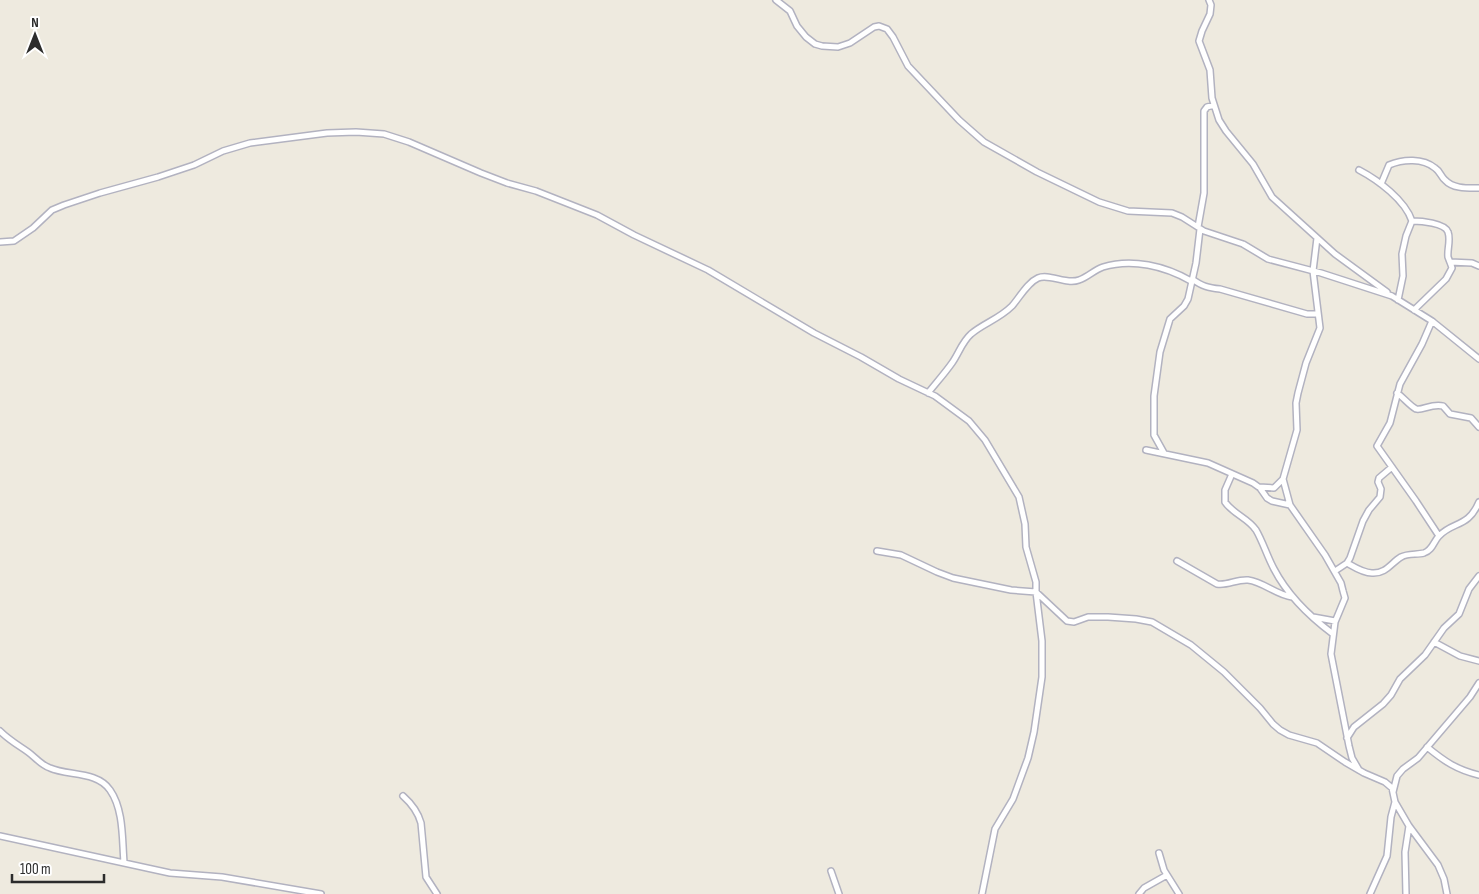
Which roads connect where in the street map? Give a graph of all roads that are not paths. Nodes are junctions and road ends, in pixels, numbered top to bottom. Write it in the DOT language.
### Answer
graph roads {
  1 [pos="776,0"];
  2 [pos="1209,0"];
  3 [pos="1214,105"];
  4 [pos="1359,170"];
  5 [pos="1381,184"];
  6 [pos="1479,188"];
  7 [pos="1412,221"];
  8 [pos="1199,228"];
  9 [pos="1317,238"];
  10 [pos="0,242"];
  11 [pos="1450,262"];
  12 [pos="1479,266"];
  13 [pos="1313,271"];
  14 [pos="1192,280"];
  15 [pos="1392,296"];
  16 [pos="1398,300"];
  17 [pos="1414,310"];
  18 [pos="1318,314"];
  19 [pos="1432,322"];
  20 [pos="1479,359"];
  21 [pos="928,393"];
  22 [pos="1397,393"];
  23 [pos="1479,427"];
  24 [pos="1146,450"];
  25 [pos="1164,453"];
  26 [pos="1392,467"];
  27 [pos="1232,474"];
  28 [pos="1283,479"];
  29 [pos="1259,487"];
  30 [pos="1479,502"];
  31 [pos="1290,505"];
  32 [pos="1438,536"];
  33 [pos="877,551"];
  34 [pos="1177,561"];
  35 [pos="1347,563"];
  36 [pos="1335,571"];
  37 [pos="1479,576"];
  38 [pos="1036,592"];
  39 [pos="1292,597"];
  40 [pos="1310,616"];
  41 [pos="1336,621"];
  42 [pos="1333,634"];
  43 [pos="1434,642"];
  44 [pos="1479,661"];
  45 [pos="1479,683"];
  46 [pos="0,732"];
  47 [pos="1347,738"];
  48 [pos="1426,747"];
  49 [pos="1359,770"];
  50 [pos="1479,775"];
  51 [pos="1393,793"];
  52 [pos="403,796"];
  53 [pos="1395,802"];
  54 [pos="1409,826"];
  55 [pos="0,836"];
  56 [pos="1159,853"];
  57 [pos="124,862"];
  58 [pos="831,871"];
  59 [pos="1167,875"];
  60 [pos="321,894"];
  61 [pos="437,894"];
  62 [pos="839,894"];
  63 [pos="982,894"];
  64 [pos="1139,894"];
  65 [pos="1179,894"];
  66 [pos="1370,894"];
  67 [pos="1406,894"];
  68 [pos="1446,894"];
  1 -- 8 [label="street"];
  2 -- 3 [label="street"];
  3 -- 8 [label="street"];
  3 -- 9 [label="street"];
  4 -- 5 [label="street"];
  5 -- 6 [label="street"];
  5 -- 7 [label="street"];
  7 -- 11 [label="street"];
  7 -- 16 [label="street"];
  8 -- 13 [label="street"];
  8 -- 14 [label="street"];
  9 -- 13 [label="street"];
  9 -- 15 [label="street"];
  10 -- 21 [label="street"];
  11 -- 12 [label="street"];
  11 -- 17 [label="street"];
  13 -- 15 [label="street"];
  13 -- 18 [label="street"];
  14 -- 18 [label="street"];
  14 -- 21 [label="street"];
  14 -- 25 [label="street"];
  15 -- 16 [label="street"];
  16 -- 17 [label="street"];
  17 -- 19 [label="street"];
  18 -- 28 [label="street"];
  19 -- 20 [label="street"];
  19 -- 22 [label="street"];
  21 -- 38 [label="street"];
  22 -- 23 [label="street"];
  22 -- 26 [label="street"];
  24 -- 25 [label="street"];
  25 -- 27 [label="street"];
  26 -- 32 [label="street"];
  26 -- 35 [label="street"];
  27 -- 29 [label="street"];
  27 -- 39 [label="street"];
  28 -- 29 [label="street"];
  28 -- 31 [label="street"];
  29 -- 31 [label="street"];
  30 -- 32 [label="street"];
  31 -- 36 [label="street"];
  32 -- 35 [label="street"];
  33 -- 38 [label="street"];
  34 -- 39 [label="street"];
  35 -- 36 [label="street"];
  36 -- 41 [label="street"];
  37 -- 43 [label="street"];
  38 -- 49 [label="street"];
  38 -- 63 [label="street"];
  39 -- 40 [label="street"];
  40 -- 41 [label="street"];
  40 -- 42 [label="street"];
  41 -- 42 [label="street"];
  42 -- 47 [label="street"];
  43 -- 44 [label="street"];
  43 -- 47 [label="street"];
  45 -- 48 [label="street"];
  46 -- 57 [label="street"];
  47 -- 49 [label="street"];
  48 -- 50 [label="street"];
  48 -- 51 [label="street"];
  49 -- 51 [label="street"];
  51 -- 53 [label="street"];
  52 -- 61 [label="street"];
  53 -- 54 [label="street"];
  53 -- 66 [label="street"];
  54 -- 67 [label="street"];
  54 -- 68 [label="street"];
  55 -- 57 [label="street"];
  56 -- 59 [label="street"];
  57 -- 60 [label="street"];
  58 -- 62 [label="street"];
  59 -- 64 [label="street"];
  59 -- 65 [label="street"];
}
